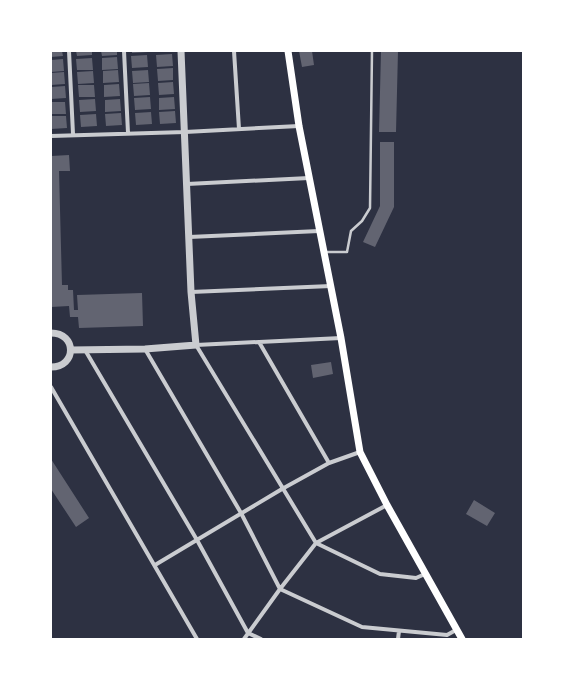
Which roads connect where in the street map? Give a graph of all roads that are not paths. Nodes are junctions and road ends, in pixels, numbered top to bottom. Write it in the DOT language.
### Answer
graph roads {
  1 [pos="69,51"];
  2 [pos="124,51"];
  3 [pos="181,51"];
  4 [pos="234,51"];
  5 [pos="288,51"];
  6 [pos="372,51"];
  7 [pos="299,126"];
  8 [pos="239,129"];
  9 [pos="185,132"];
  10 [pos="128,133"];
  11 [pos="73,134"];
  12 [pos="51,136"];
  13 [pos="309,178"];
  14 [pos="187,184"];
  15 [pos="319,231"];
  16 [pos="189,237"];
  17 [pos="324,252"];
  18 [pos="331,286"];
  19 [pos="191,292"];
  20 [pos="51,333"];
  21 [pos="341,338"];
  22 [pos="259,342"];
  23 [pos="196,345"];
  24 [pos="145,349"];
  25 [pos="70,350"];
  26 [pos="86,350"];
  27 [pos="51,367"];
  28 [pos="51,387"];
  29 [pos="360,452"];
  30 [pos="328,464"];
  31 [pos="282,489"];
  32 [pos="387,505"];
  33 [pos="241,513"];
  34 [pos="196,540"];
  35 [pos="316,543"];
  36 [pos="154,565"];
  37 [pos="425,574"];
  38 [pos="280,589"];
  39 [pos="456,630"];
  40 [pos="399,631"];
  41 [pos="248,633"];
  42 [pos="197,639"];
  43 [pos="244,639"];
  44 [pos="261,639"];
  45 [pos="398,639"];
  46 [pos="462,639"];
  1 -- 11 [label="street"];
  2 -- 10 [label="street"];
  3 -- 9 [label="street"];
  4 -- 8 [label="street"];
  5 -- 7 [label="main road"];
  6 -- 17 [label="lane"];
  7 -- 8 [label="street"];
  7 -- 13 [label="main road"];
  8 -- 9 [label="street"];
  9 -- 10 [label="street"];
  9 -- 14 [label="street"];
  10 -- 11 [label="street"];
  11 -- 12 [label="street"];
  13 -- 14 [label="street"];
  13 -- 15 [label="main road"];
  14 -- 16 [label="street"];
  15 -- 16 [label="street"];
  15 -- 17 [label="main road"];
  16 -- 19 [label="street"];
  17 -- 18 [label="main road"];
  18 -- 19 [label="street"];
  18 -- 21 [label="main road"];
  19 -- 23 [label="street"];
  20 -- 25 [label="street"];
  21 -- 22 [label="street"];
  21 -- 29 [label="main road"];
  22 -- 23 [label="street"];
  22 -- 30 [label="street"];
  23 -- 24 [label="street"];
  23 -- 31 [label="street"];
  24 -- 26 [label="street"];
  24 -- 33 [label="street"];
  25 -- 26 [label="street"];
  25 -- 27 [label="street"];
  26 -- 34 [label="street"];
  28 -- 36 [label="street"];
  29 -- 30 [label="street"];
  29 -- 32 [label="main road"];
  30 -- 31 [label="street"];
  31 -- 33 [label="street"];
  31 -- 35 [label="street"];
  32 -- 35 [label="street"];
  32 -- 37 [label="main road"];
  33 -- 34 [label="street"];
  33 -- 38 [label="street"];
  34 -- 36 [label="street"];
  34 -- 41 [label="street"];
  35 -- 37 [label="street"];
  35 -- 38 [label="street"];
  36 -- 42 [label="street"];
  37 -- 39 [label="main road"];
  38 -- 40 [label="street"];
  38 -- 41 [label="street"];
  39 -- 40 [label="street"];
  39 -- 46 [label="main road"];
  40 -- 45 [label="street"];
  41 -- 43 [label="street"];
  41 -- 44 [label="street"];
}
